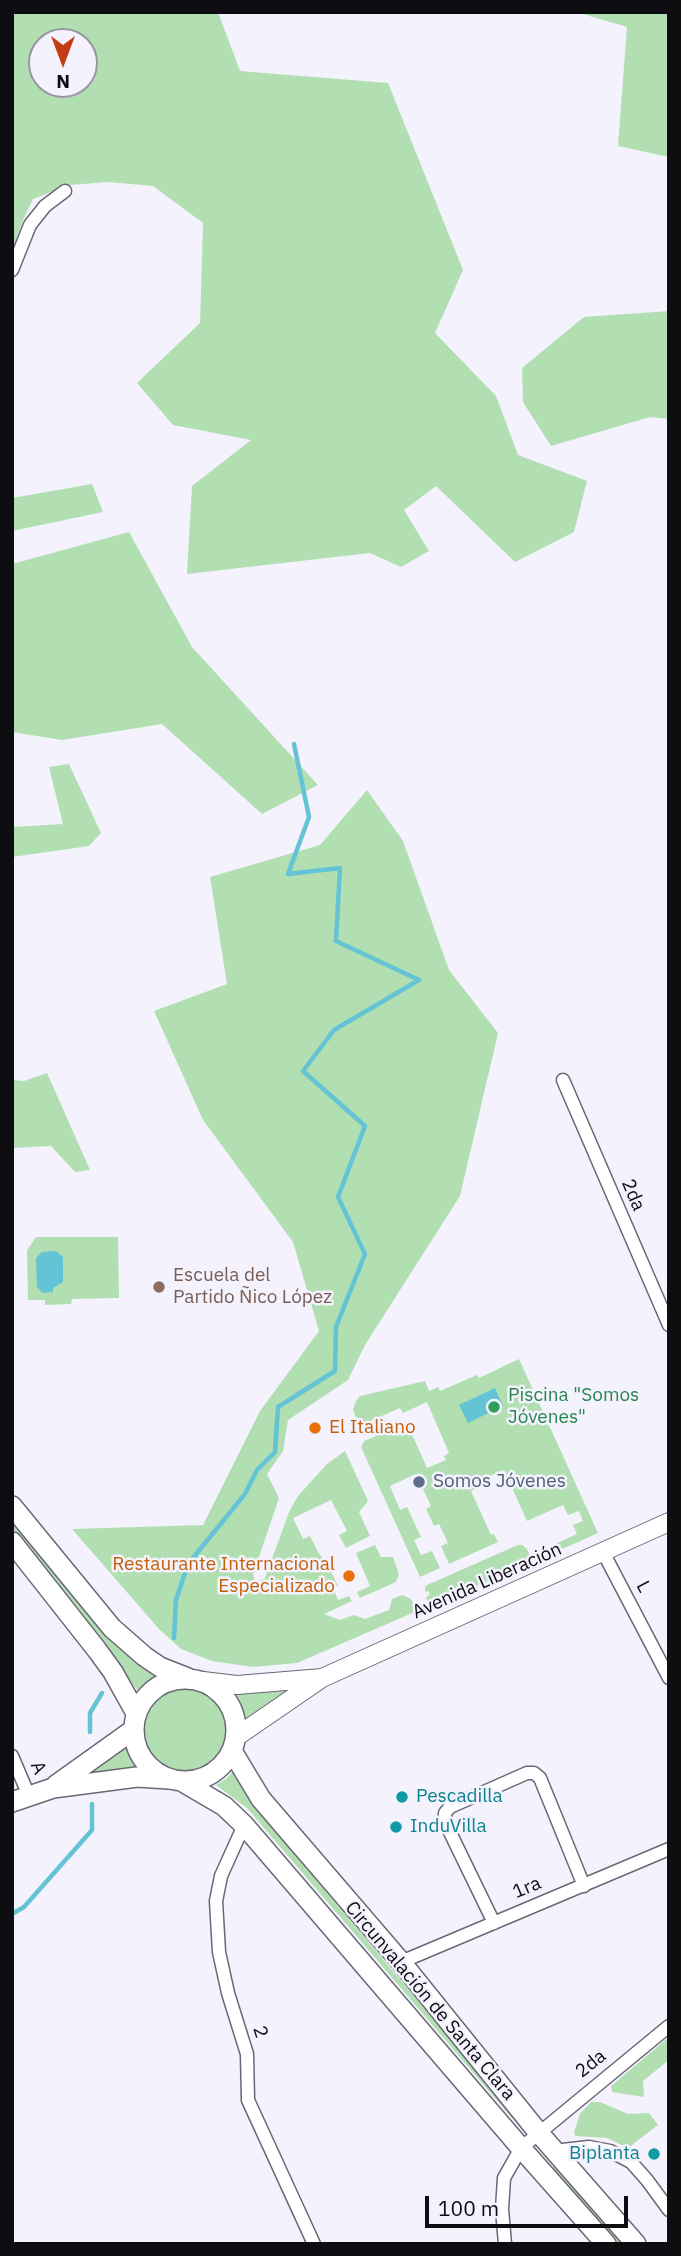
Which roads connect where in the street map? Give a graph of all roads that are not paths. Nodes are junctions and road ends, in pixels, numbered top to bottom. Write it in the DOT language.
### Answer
graph roads {
  1 [pos="65,191"];
  2 [pos="12,270"];
  3 [pos="563,1080"];
  4 [pos="669,1325"];
  5 [pos="12,1506"];
  6 [pos="669,1522"];
  7 [pos="12,1542"];
  8 [pos="603,1552"];
  9 [pos="322,1678"];
  10 [pos="669,1678"];
  11 [pos="196,1680"];
  12 [pos="134,1721"];
  13 [pos="234,1744"];
  14 [pos="12,1756"];
  15 [pos="176,1781"];
  16 [pos="53,1788"];
  17 [pos="21,1799"];
  18 [pos="244,1825"];
  19 [pos="669,1849"];
  20 [pos="584,1886"];
  21 [pos="494,1923"];
  22 [pos="401,1962"];
  23 [pos="669,2026"];
  24 [pos="538,2132"];
  25 [pos="521,2148"];
  26 [pos="554,2151"];
  27 [pos="669,2210"];
  28 [pos="314,2244"];
  29 [pos="505,2244"];
  30 [pos="606,2244"];
  31 [pos="636,2244"];
  1 -- 2 [label="street"];
  3 -- 4 [label="street, 2da"];
  5 -- 11 [label="main road"];
  6 -- 8 [label="main road, Avenida Liberación"];
  7 -- 12 [label="main road"];
  8 -- 9 [label="main road, Avenida Liberación"];
  8 -- 10 [label="street, L"];
  9 -- 11 [label="main road, Avenida Liberación"];
  9 -- 13 [label="main road, Avenida Liberación"];
  11 -- 12 [label="main road"];
  11 -- 13 [label="main road"];
  12 -- 15 [label="main road"];
  12 -- 16 [label="main road"];
  13 -- 15 [label="main road"];
  13 -- 22 [label="main road, Circunvalación de Santa Clara"];
  14 -- 17 [label="street, A"];
  15 -- 16 [label="main road"];
  15 -- 18 [label="main road, Circunvalación de Santa Clara"];
  16 -- 17 [label="main road"];
  18 -- 25 [label="main road, Circunvalación de Santa Clara"];
  18 -- 28 [label="street, 2"];
  19 -- 20 [label="street, 1ra"];
  20 -- 21 [label="street, 1ra"];
  20 -- 21 [label="street"];
  21 -- 22 [label="street, 1ra"];
  22 -- 24 [label="main road, Circunvalación de Santa Clara"];
  23 -- 24 [label="street, 2da"];
  24 -- 25 [label="street, 2da"];
  24 -- 26 [label="main road, Circunvalación de Santa Clara"];
  25 -- 29 [label="street, 2da"];
  25 -- 30 [label="main road, Circunvalación de Santa Clara"];
  26 -- 27 [label="street"];
  26 -- 31 [label="main road, Circunvalación de Santa Clara"];
}
